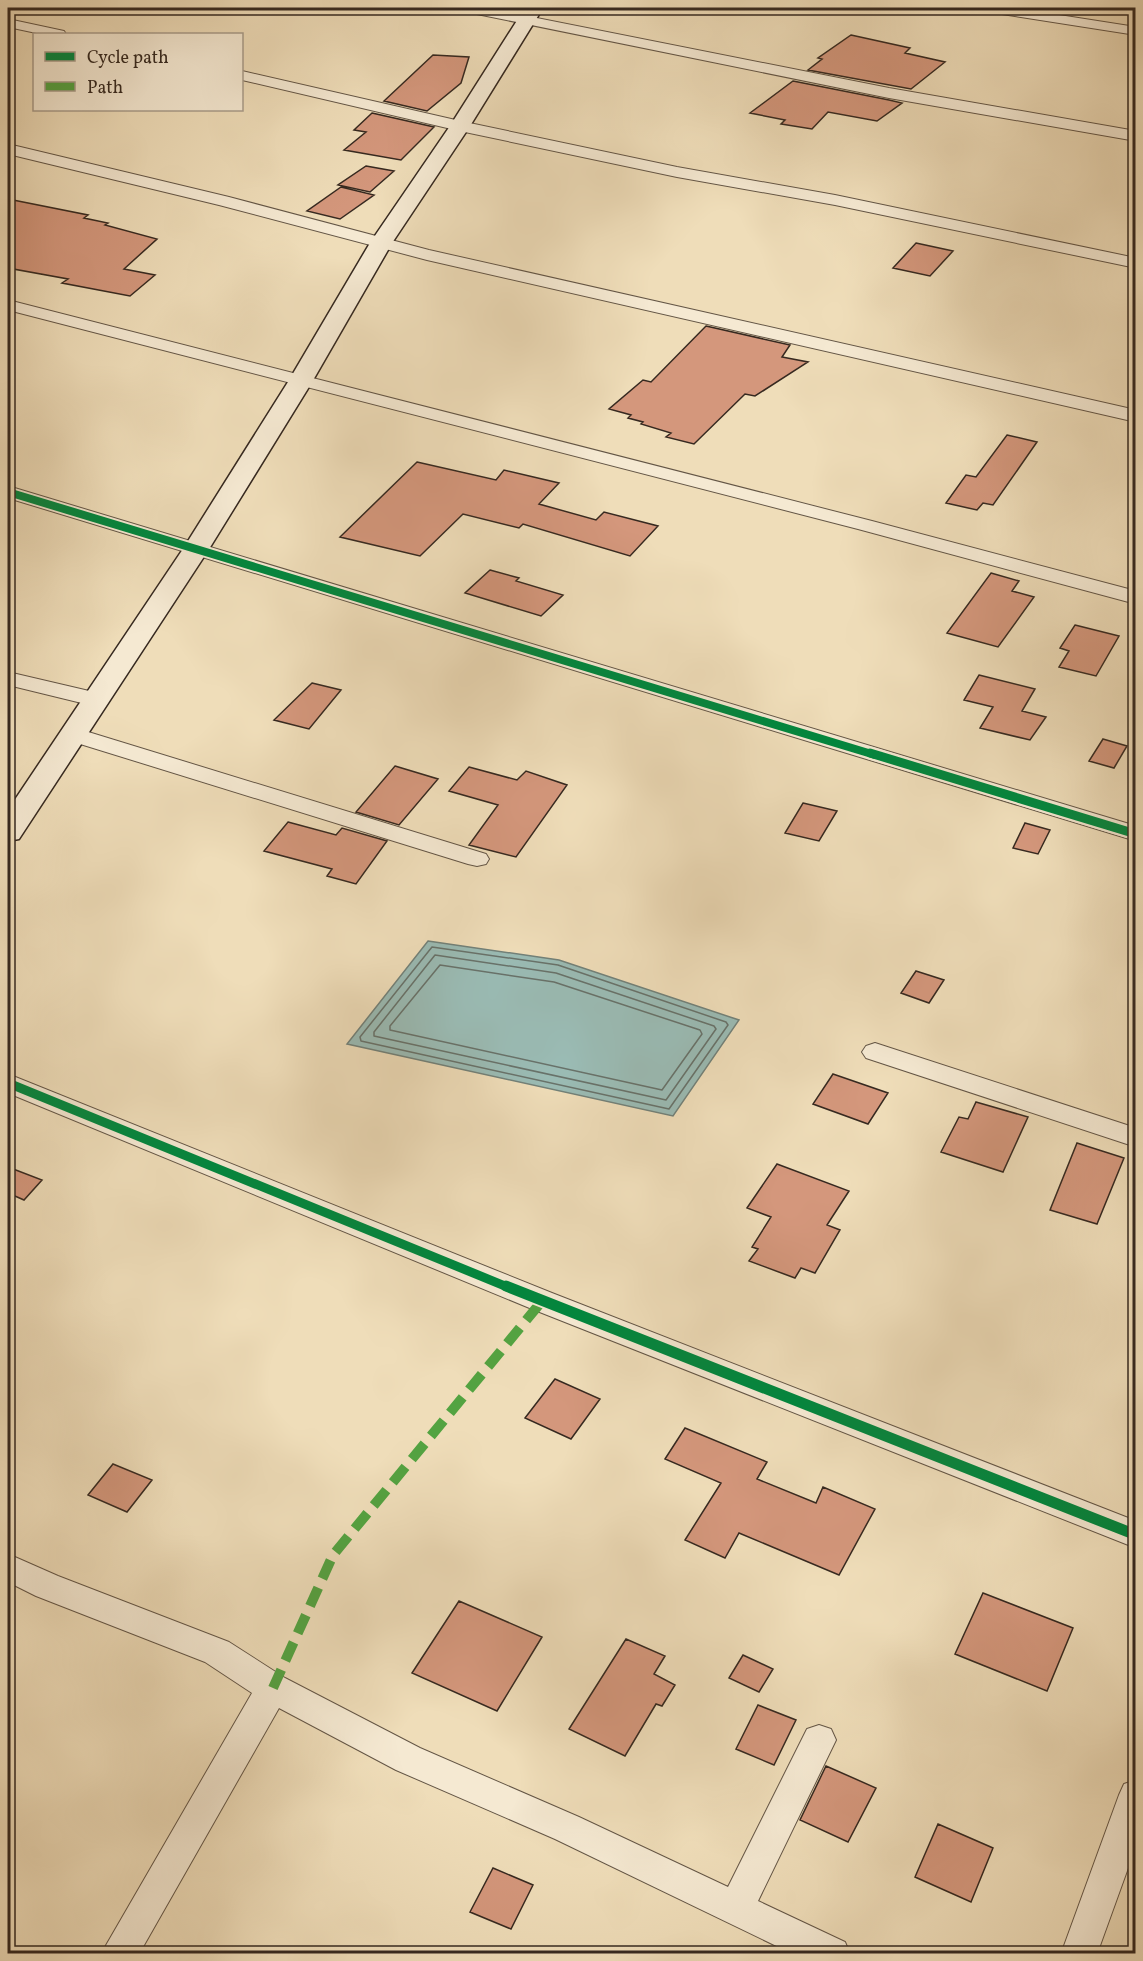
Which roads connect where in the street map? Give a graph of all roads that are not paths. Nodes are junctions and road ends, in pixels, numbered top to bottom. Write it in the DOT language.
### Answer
graph roads {
  1 [pos="467,8"];
  2 [pos="989,8"];
  3 [pos="531,14"];
  4 [pos="8,23"];
  5 [pos="1136,31"];
  6 [pos="54,33"];
  7 [pos="243,76"];
  8 [pos="460,126"];
  9 [pos="1136,136"];
  10 [pos="8,149"];
  11 [pos="381,243"];
  12 [pos="1136,263"];
  13 [pos="8,306"];
  14 [pos="300,382"];
  15 [pos="1136,417"];
  16 [pos="8,492"];
  17 [pos="196,549"];
  18 [pos="1136,598"];
  19 [pos="8,679"];
  20 [pos="94,699"];
  21 [pos="72,734"];
  22 [pos="8,832"];
  23 [pos="1136,834"];
  24 [pos="477,859"];
  25 [pos="875,1052"];
  26 [pos="8,1083"];
  27 [pos="1136,1138"];
  28 [pos="1136,1535"];
  29 [pos="8,1567"];
  30 [pos="273,1688"];
  31 [pos="819,1740"];
  32 [pos="1136,1795"];
  33 [pos="737,1907"];
  34 [pos="118,1953"];
  35 [pos="832,1953"];
  36 [pos="1079,1953"];
  1 -- 3 [label="street"];
  2 -- 5 [label="street"];
  3 -- 8 [label="street"];
  3 -- 9 [label="street"];
  4 -- 6 [label="street"];
  7 -- 8 [label="street"];
  8 -- 11 [label="street"];
  8 -- 12 [label="street"];
  10 -- 11 [label="street"];
  11 -- 14 [label="street"];
  11 -- 15 [label="street"];
  13 -- 14 [label="street"];
  14 -- 17 [label="street"];
  14 -- 18 [label="street"];
  16 -- 17 [label="street"];
  17 -- 20 [label="street"];
  17 -- 23 [label="street"];
  19 -- 20 [label="street"];
  20 -- 21 [label="street"];
  21 -- 22 [label="street"];
  21 -- 24 [label="street"];
  25 -- 27 [label="street"];
  26 -- 28 [label="street"];
  29 -- 30 [label="street"];
  30 -- 33 [label="street"];
  30 -- 34 [label="street"];
  31 -- 33 [label="street"];
  32 -- 36 [label="street"];
  33 -- 35 [label="street"];
}
